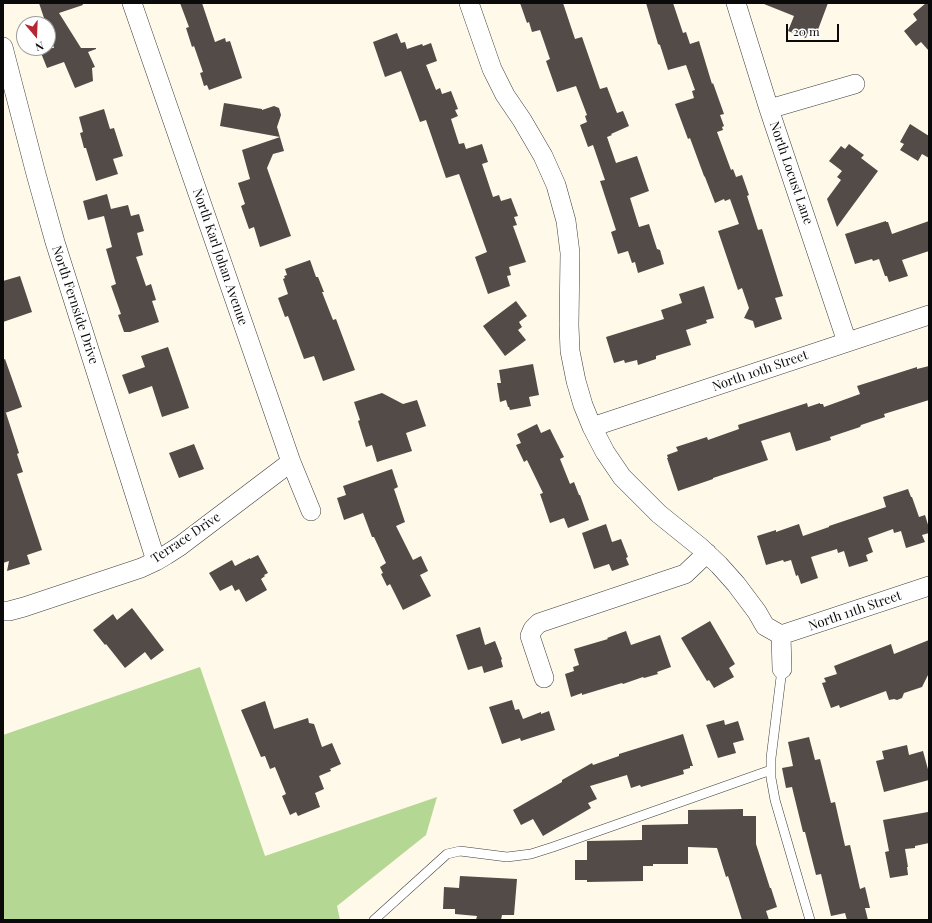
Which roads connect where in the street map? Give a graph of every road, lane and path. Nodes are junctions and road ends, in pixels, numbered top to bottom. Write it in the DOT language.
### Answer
graph roads {
  1 [pos="132,3"];
  2 [pos="468,3"];
  3 [pos="736,3"];
  4 [pos="3,47"];
  5 [pos="855,84"];
  6 [pos="769,109"];
  7 [pos="929,315"];
  8 [pos="847,342"];
  9 [pos="592,427"];
  10 [pos="291,462"];
  11 [pos="311,511"];
  12 [pos="707,553"];
  13 [pos="156,561"];
  14 [pos="929,586"];
  15 [pos="3,611"];
  16 [pos="781,635"];
  17 [pos="782,669"];
  18 [pos="544,678"];
  19 [pos="771,770"];
  20 [pos="374,920"];
  21 [pos="810,920"];
  1 -- 10 [label="street, North Karl Johan Avenue"];
  2 -- 9 [label="street"];
  3 -- 6 [label="street, North Locust Lane"];
  4 -- 13 [label="street, North Fernside Drive"];
  5 -- 6 [label="street"];
  6 -- 8 [label="street, North Locust Lane"];
  7 -- 8 [label="street, North 10th Street"];
  8 -- 9 [label="street, North 10th Street"];
  9 -- 12 [label="street"];
  10 -- 11 [label="street, North Karl Johan Avenue"];
  10 -- 13 [label="street, Terrace Drive"];
  12 -- 16 [label="street"];
  12 -- 18 [label="street"];
  13 -- 15 [label="street, Terrace Drive"];
  14 -- 16 [label="street, North 11th Street"];
  16 -- 17 [label="street"];
  17 -- 19 [label="lane"];
  19 -- 20 [label="lane"];
  19 -- 21 [label="lane"];
}
